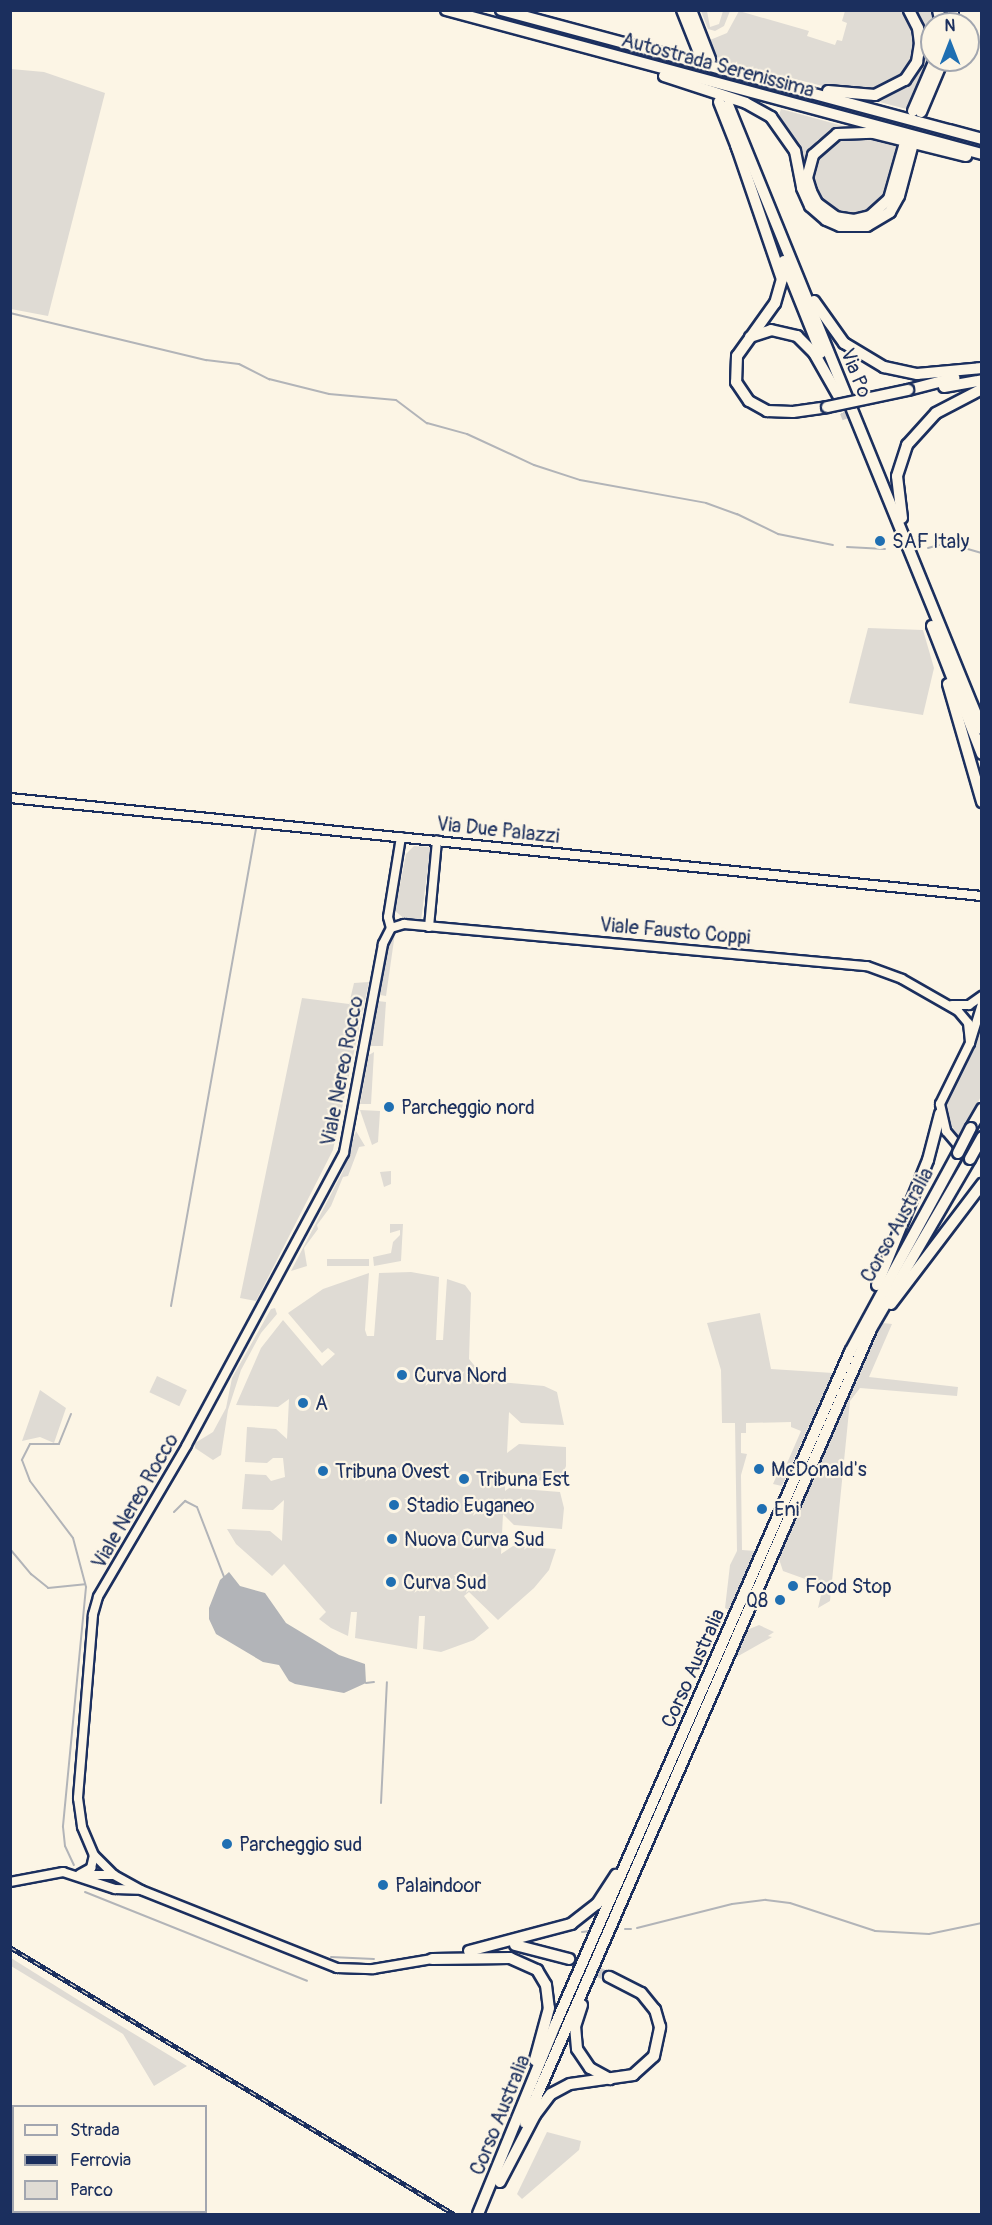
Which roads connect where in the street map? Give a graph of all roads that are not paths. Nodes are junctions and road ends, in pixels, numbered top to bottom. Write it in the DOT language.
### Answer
graph roads {
  1 [pos="446,10"];
  2 [pos="501,10"];
  3 [pos="681,10"];
  4 [pos="691,10"];
  5 [pos="909,10"];
  6 [pos="551,39"];
  7 [pos="930,72"];
  8 [pos="937,72"];
  9 [pos="777,84"];
  10 [pos="981,139"];
  11 [pos="736,145"];
  12 [pos="981,156"];
  13 [pos="782,238"];
  14 [pos="747,339"];
  15 [pos="981,370"];
  16 [pos="981,380"];
  17 [pos="981,389"];
  18 [pos="908,390"];
  19 [pos="847,418"];
  20 [pos="925,590"];
  21 [pos="933,628"];
  22 [pos="952,655"];
  23 [pos="981,713"];
  24 [pos="981,729"];
  25 [pos="981,754"];
  26 [pos="10,798"];
  27 [pos="981,802"];
  28 [pos="401,837"];
  29 [pos="437,840"];
  30 [pos="981,896"];
  31 [pos="429,927"];
  32 [pos="390,928"];
  33 [pos="981,996"];
  34 [pos="981,1004"];
  35 [pos="948,1005"];
  36 [pos="970,1043"];
  37 [pos="981,1109"];
  38 [pos="940,1114"];
  39 [pos="981,1137"];
  40 [pos="981,1151"];
  41 [pos="981,1184"];
  42 [pos="864,1321"];
  43 [pos="858,1358"];
  44 [pos="638,1839"];
  45 [pos="94,1855"];
  46 [pos="78,1874"];
  47 [pos="114,1875"];
  48 [pos="10,1882"];
  49 [pos="102,1885"];
  50 [pos="141,1890"];
  51 [pos="622,1900"];
  52 [pos="506,1945"];
  53 [pos="432,1959"];
  54 [pos="569,1959"];
  55 [pos="609,1977"];
  56 [pos="610,2080"];
  57 [pos="516,2127"];
  58 [pos="495,2185"];
  59 [pos="478,2214"];
  60 [pos="486,2214"];
  1 -- 6 [label="highway, Autostrada Serenissima"];
  2 -- 9 [label="highway, Autostrada Serenissima"];
  3 -- 4 [label="highway"];
  5 -- 9 [label="highway"];
  6 -- 12 [label="highway, Autostrada Serenissima"];
  6 -- 12 [label="highway"];
  7 -- 8 [label="highway"];
  9 -- 10 [label="highway, Autostrada Serenissima"];
  11 -- 13 [label="highway, Via Po"];
  11 -- 14 [label="highway"];
  11 -- 14 [label="highway, Via Po"];
  13 -- 15 [label="highway"];
  13 -- 20 [label="highway, Via Po"];
  14 -- 18 [label="highway, bridge"];
  15 -- 18 [label="highway"];
  16 -- 18 [label="highway"];
  17 -- 20 [label="highway"];
  19 -- 21 [label="highway, Via Po"];
  20 -- 22 [label="highway, Via Po"];
  21 -- 25 [label="highway"];
  21 -- 27 [label="highway"];
  22 -- 23 [label="highway"];
  22 -- 24 [label="highway"];
  26 -- 28 [label="street, Via Due Palazzi"];
  28 -- 29 [label="street, Via Due Palazzi"];
  28 -- 32 [label="street, Viale Nereo Rocco"];
  29 -- 30 [label="street, Via Due Palazzi"];
  29 -- 31 [label="street"];
  31 -- 32 [label="street, Viale Fausto Coppi"];
  31 -- 35 [label="street, Viale Fausto Coppi"];
  32 -- 45 [label="street, Viale Nereo Rocco"];
  33 -- 35 [label="street"];
  34 -- 36 [label="street"];
  35 -- 36 [label="street, Viale Fausto Coppi"];
  36 -- 38 [label="street"];
  37 -- 42 [label="highway, Corso Australia, bridge"];
  38 -- 40 [label="street"];
  38 -- 42 [label="highway"];
  39 -- 43 [label="highway, Corso Australia, bridge"];
  41 -- 43 [label="highway"];
  42 -- 44 [label="highway, Corso Australia"];
  43 -- 51 [label="highway, Corso Australia"];
  44 -- 52 [label="highway"];
  44 -- 57 [label="highway, Corso Australia"];
  45 -- 46 [label="street"];
  45 -- 47 [label="street, Viale Nereo Rocco"];
  46 -- 47 [label="street"];
  46 -- 48 [label="street"];
  46 -- 49 [label="street"];
  47 -- 49 [label="street"];
  47 -- 50 [label="street, Viale Nereo Rocco"];
  49 -- 50 [label="street"];
  50 -- 53 [label="street, Viale Nereo Rocco"];
  51 -- 56 [label="highway"];
  51 -- 58 [label="highway, Corso Australia"];
  52 -- 53 [label="highway"];
  52 -- 54 [label="highway"];
  53 -- 57 [label="highway"];
  55 -- 56 [label="highway"];
  56 -- 58 [label="highway"];
  57 -- 58 [label="highway, Corso Australia"];
  58 -- 59 [label="highway, Corso Australia"];
  58 -- 60 [label="highway, Corso Australia"];
}
